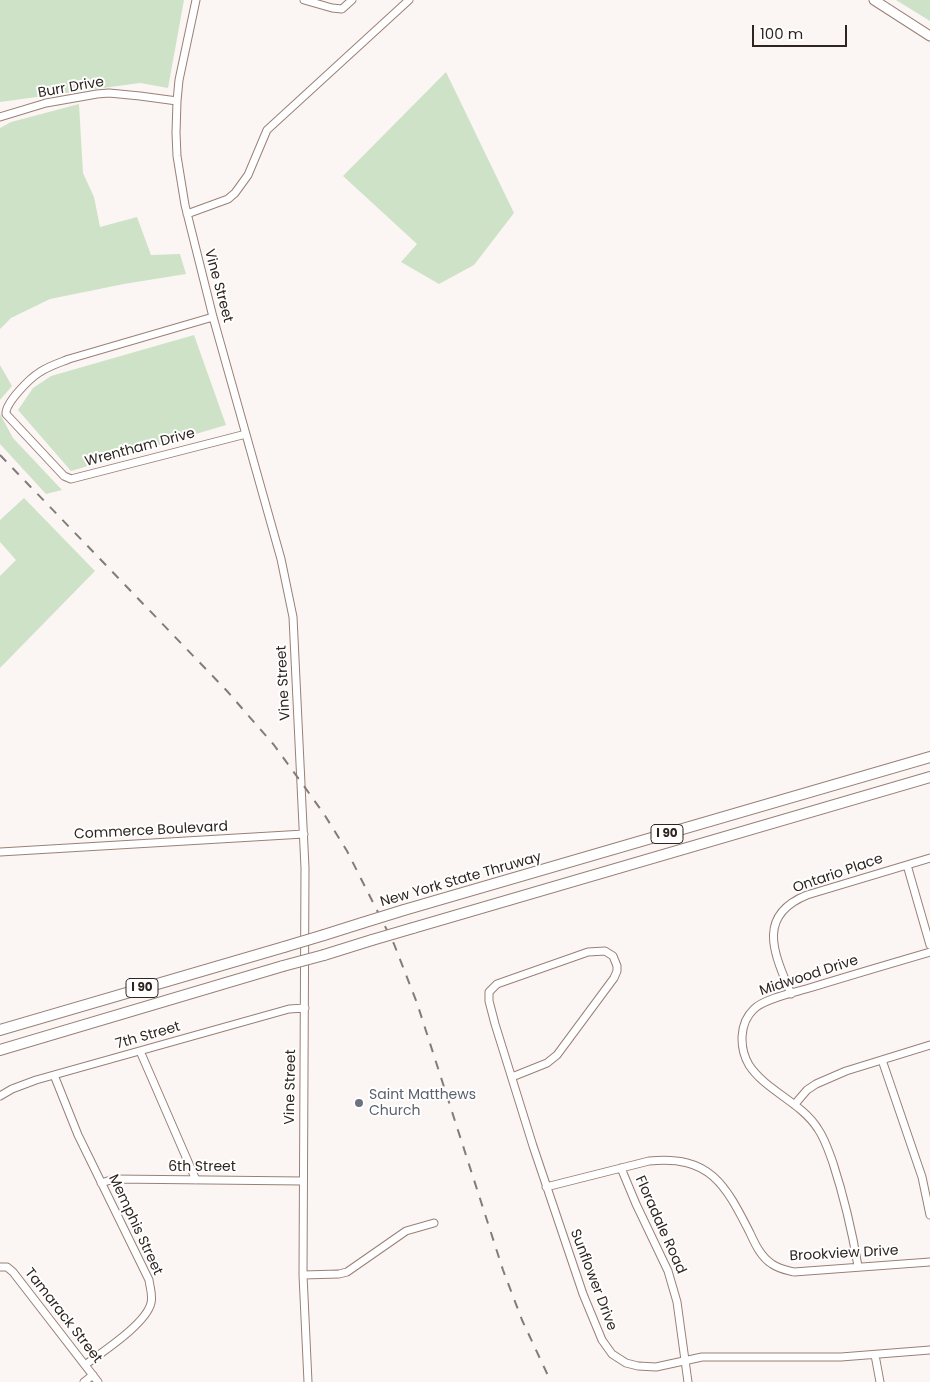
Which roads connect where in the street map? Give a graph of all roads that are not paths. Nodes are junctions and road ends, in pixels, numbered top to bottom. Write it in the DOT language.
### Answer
graph roads {
  1 [pos="196,0"];
  2 [pos="304,0"];
  3 [pos="352,0"];
  4 [pos="410,0"];
  5 [pos="874,0"];
  6 [pos="930,36"];
  7 [pos="177,102"];
  8 [pos="0,118"];
  9 [pos="187,214"];
  10 [pos="213,317"];
  11 [pos="246,434"];
  12 [pos="930,757"];
  13 [pos="930,777"];
  14 [pos="304,834"];
  15 [pos="0,852"];
  16 [pos="930,858"];
  17 [pos="907,865"];
  18 [pos="930,945"];
  19 [pos="930,952"];
  20 [pos="791,994"];
  21 [pos="305,1008"];
  22 [pos="0,1030"];
  23 [pos="930,1045"];
  24 [pos="0,1050"];
  25 [pos="140,1051"];
  26 [pos="882,1060"];
  27 [pos="54,1075"];
  28 [pos="512,1077"];
  29 [pos="0,1096"];
  30 [pos="795,1104"];
  31 [pos="621,1168"];
  32 [pos="196,1180"];
  33 [pos="303,1180"];
  34 [pos="101,1183"];
  35 [pos="546,1188"];
  36 [pos="930,1215"];
  37 [pos="434,1223"];
  38 [pos="930,1262"];
  39 [pos="858,1266"];
  40 [pos="4,1267"];
  41 [pos="303,1275"];
  42 [pos="930,1350"];
  43 [pos="875,1355"];
  44 [pos="686,1360"];
  45 [pos="85,1365"];
  46 [pos="93,1375"];
  47 [pos="84,1382"];
  48 [pos="98,1382"];
  49 [pos="308,1382"];
  50 [pos="688,1382"];
  51 [pos="880,1382"];
  1 -- 7 [label="street, Vine Street"];
  2 -- 3 [label="street"];
  4 -- 9 [label="street"];
  5 -- 6 [label="main road"];
  7 -- 8 [label="street, Burr Drive"];
  7 -- 9 [label="street, Vine Street"];
  9 -- 10 [label="street, Vine Street"];
  10 -- 11 [label="street, Vine Street"];
  10 -- 11 [label="street, Wrentham Drive"];
  11 -- 14 [label="street, Vine Street"];
  12 -- 22 [label="highway, New York State Thruway / I 90, bridge"];
  13 -- 24 [label="highway, I 90, bridge"];
  14 -- 15 [label="street, Commerce Boulevard"];
  14 -- 21 [label="street, Vine Street"];
  16 -- 17 [label="street, Ontario Place"];
  17 -- 18 [label="street"];
  17 -- 20 [label="street, Ontario Place"];
  19 -- 20 [label="street, Midwood Drive"];
  20 -- 30 [label="street, Midwood Drive"];
  21 -- 25 [label="street, 7th Street"];
  21 -- 33 [label="street, Vine Street"];
  23 -- 26 [label="street"];
  25 -- 27 [label="street, 7th Street"];
  25 -- 32 [label="street"];
  26 -- 30 [label="street"];
  26 -- 36 [label="street"];
  27 -- 29 [label="street, 7th Street"];
  27 -- 34 [label="street, Memphis Street"];
  28 -- 28 [label="street, Sunflower Drive"];
  28 -- 35 [label="street, Sunflower Drive"];
  30 -- 39 [label="street, Midwood Drive"];
  31 -- 35 [label="street, Brookview Drive"];
  31 -- 39 [label="street, Brookview Drive"];
  31 -- 44 [label="street, Floradale Road"];
  32 -- 33 [label="street, 6th Street"];
  32 -- 34 [label="street, 6th Street"];
  33 -- 41 [label="street, Vine Street"];
  34 -- 45 [label="street, Memphis Street"];
  35 -- 44 [label="street, Sunflower Drive"];
  37 -- 41 [label="street"];
  38 -- 39 [label="street, Brookview Drive"];
  40 -- 45 [label="street, Tamarack Street"];
  41 -- 49 [label="street, Vine Street"];
  42 -- 43 [label="street, Sunflower Drive"];
  43 -- 44 [label="street, Sunflower Drive"];
  43 -- 51 [label="street"];
  44 -- 50 [label="street, Floradale Road"];
  45 -- 46 [label="street, Tamarack Street"];
  46 -- 47 [label="street"];
  46 -- 48 [label="street, Tamarack Street"];
}
